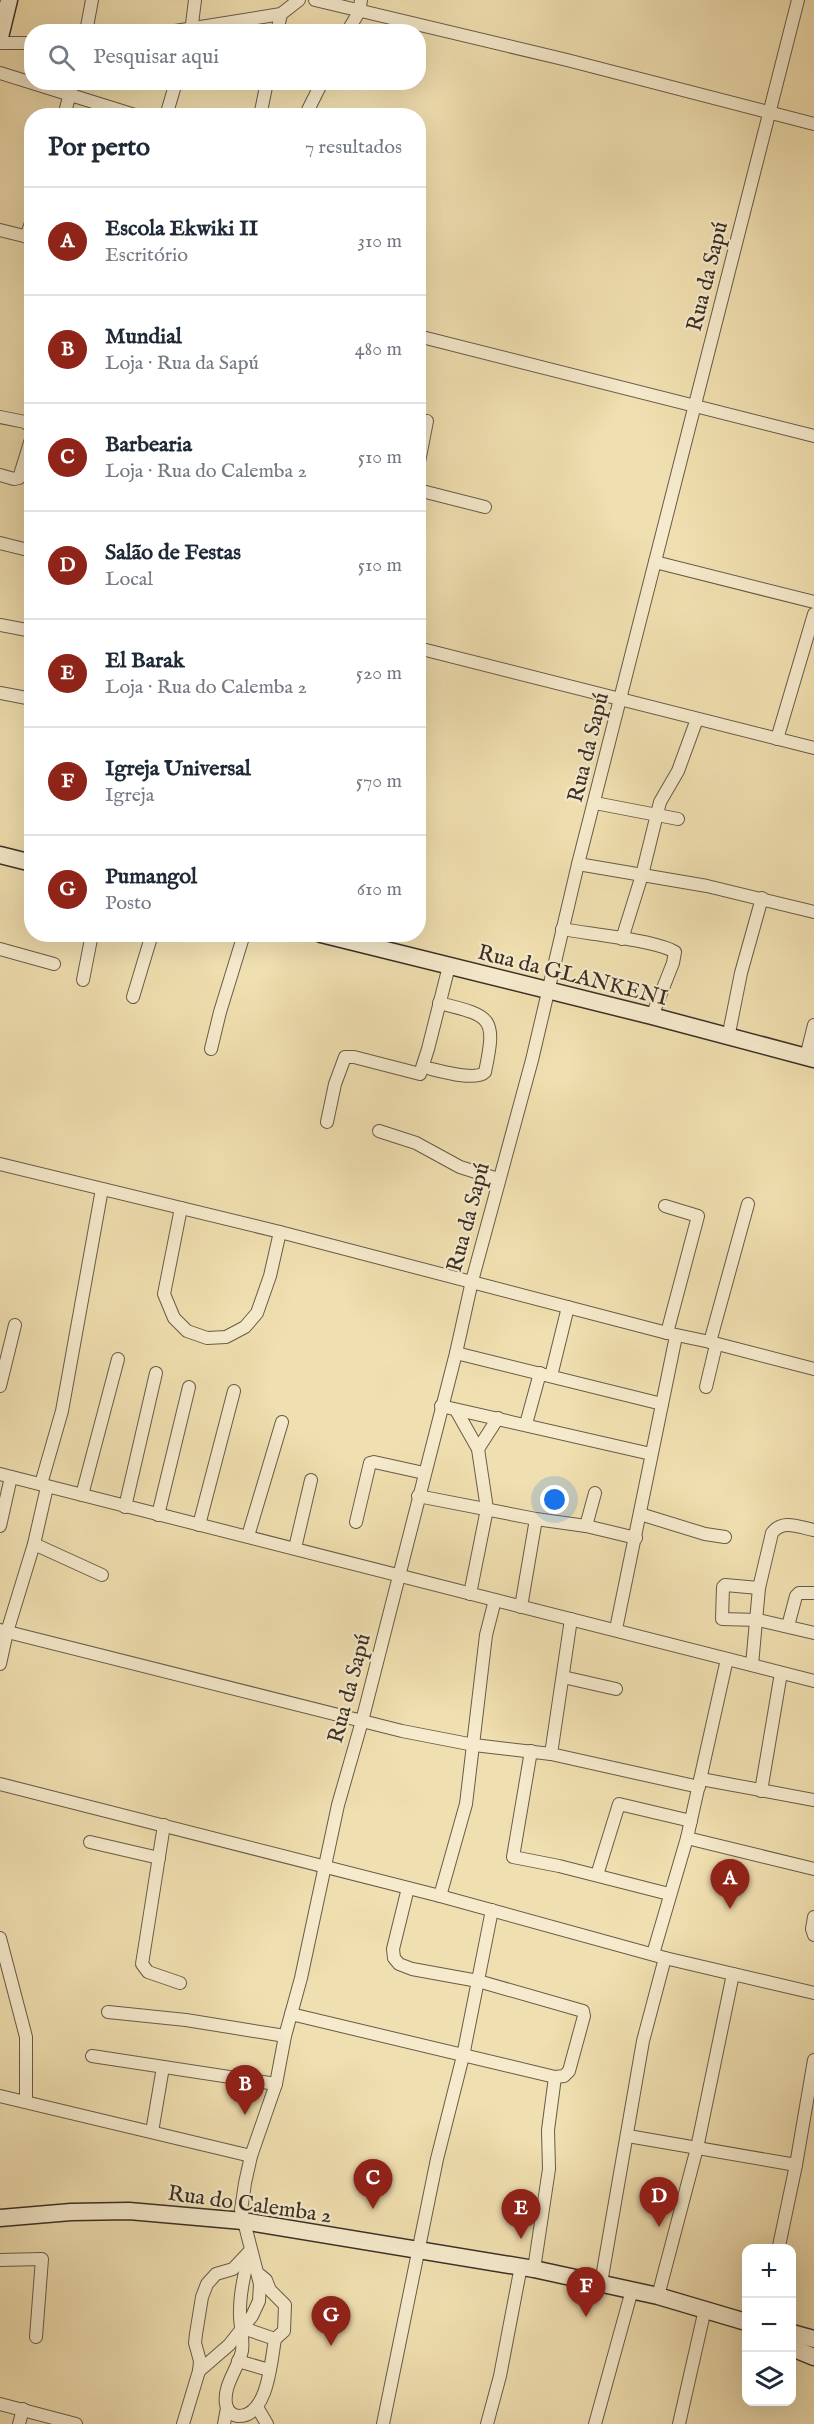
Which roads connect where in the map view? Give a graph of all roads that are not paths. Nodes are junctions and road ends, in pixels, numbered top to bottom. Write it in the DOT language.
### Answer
graph roads {
  1 [pos="9,0"];
  2 [pos="92,0"];
  3 [pos="195,0"];
  4 [pos="299,0"];
  5 [pos="315,0"];
  6 [pos="798,0"];
  7 [pos="360,6"];
  8 [pos="281,14"];
  9 [pos="88,24"];
  10 [pos="193,24"];
  11 [pos="225,24"];
  12 [pos="279,24"];
  13 [pos="351,24"];
  14 [pos="0,37"];
  15 [pos="0,43"];
  16 [pos="24,43"];
  17 [pos="0,73"];
  18 [pos="24,78"];
  19 [pos="70,90"];
  20 [pos="76,90"];
  21 [pos="174,90"];
  22 [pos="265,90"];
  23 [pos="318,90"];
  24 [pos="66,108"];
  25 [pos="119,108"];
  26 [pos="168,108"];
  27 [pos="262,108"];
  28 [pos="309,108"];
  29 [pos="769,113"];
  30 [pos="814,124"];
  31 [pos="0,230"];
  32 [pos="24,237"];
  33 [pos="426,338"];
  34 [pos="695,406"];
  35 [pos="0,417"];
  36 [pos="427,421"];
  37 [pos="24,422"];
  38 [pos="426,426"];
  39 [pos="814,436"];
  40 [pos="24,462"];
  41 [pos="0,475"];
  42 [pos="426,492"];
  43 [pos="485,507"];
  44 [pos="0,543"];
  45 [pos="24,549"];
  46 [pos="655,562"];
  47 [pos="814,602"];
  48 [pos="814,614"];
  49 [pos="0,625"];
  50 [pos="24,630"];
  51 [pos="810,644"];
  52 [pos="426,650"];
  53 [pos="0,693"];
  54 [pos="24,698"];
  55 [pos="621,699"];
  56 [pos="697,718"];
  57 [pos="777,739"];
  58 [pos="814,748"];
  59 [pos="595,802"];
  60 [pos="656,814"];
  61 [pos="678,819"];
  62 [pos="0,855"];
  63 [pos="24,861"];
  64 [pos="579,864"];
  65 [pos="642,875"];
  66 [pos="762,898"];
  67 [pos="814,912"];
  68 [pos="562,929"];
  69 [pos="622,939"];
  70 [pos="90,942"];
  71 [pos="150,942"];
  72 [pos="242,942"];
  73 [pos="369,942"];
  74 [pos="0,948"];
  75 [pos="54,964"];
  76 [pos="448,966"];
  77 [pos="83,980"];
  78 [pos="548,990"];
  79 [pos="133,997"];
  80 [pos="440,1003"];
  81 [pos="652,1016"];
  82 [pos="814,1025"];
  83 [pos="728,1038"];
  84 [pos="211,1049"];
  85 [pos="810,1058"];
  86 [pos="423,1067"];
  87 [pos="327,1122"];
  88 [pos="379,1131"];
  89 [pos="0,1164"];
  90 [pos="498,1179"];
  91 [pos="102,1189"];
  92 [pos="748,1204"];
  93 [pos="665,1206"];
  94 [pos="181,1208"];
  95 [pos="280,1232"];
  96 [pos="472,1281"];
  97 [pos="568,1307"];
  98 [pos="15,1325"];
  99 [pos="671,1334"];
  100 [pos="713,1343"];
  101 [pos="456,1353"];
  102 [pos="118,1359"];
  103 [pos="814,1369"];
  104 [pos="156,1373"];
  105 [pos="545,1375"];
  106 [pos="0,1386"];
  107 [pos="189,1387"];
  108 [pos="706,1387"];
  109 [pos="234,1391"];
  110 [pos="662,1404"];
  111 [pos="441,1406"];
  112 [pos="456,1410"];
  113 [pos="498,1418"];
  114 [pos="282,1422"];
  115 [pos="526,1425"];
  116 [pos="478,1449"];
  117 [pos="651,1454"];
  118 [pos="424,1473"];
  119 [pos="6,1476"];
  120 [pos="311,1480"];
  121 [pos="44,1486"];
  122 [pos="595,1493"];
  123 [pos="82,1496"];
  124 [pos="418,1496"];
  125 [pos="125,1506"];
  126 [pos="487,1509"];
  127 [pos="640,1514"];
  128 [pos="158,1515"];
  129 [pos="536,1519"];
  130 [pos="356,1522"];
  131 [pos="0,1526"];
  132 [pos="199,1526"];
  133 [pos="586,1526"];
  134 [pos="814,1530"];
  135 [pos="248,1536"];
  136 [pos="725,1537"];
  137 [pos="636,1538"];
  138 [pos="34,1544"];
  139 [pos="295,1548"];
  140 [pos="102,1575"];
  141 [pos="398,1576"];
  142 [pos="759,1588"];
  143 [pos="814,1593"];
  144 [pos="470,1594"];
  145 [pos="495,1600"];
  146 [pos="521,1607"];
  147 [pos="571,1619"];
  148 [pos="758,1620"];
  149 [pos="788,1626"];
  150 [pos="616,1629"];
  151 [pos="3,1631"];
  152 [pos="814,1633"];
  153 [pos="727,1659"];
  154 [pos="0,1664"];
  155 [pos="752,1665"];
  156 [pos="781,1673"];
  157 [pos="563,1677"];
  158 [pos="814,1681"];
  159 [pos="616,1689"];
  160 [pos="362,1721"];
  161 [pos="474,1744"];
  162 [pos="531,1751"];
  163 [pos="551,1754"];
  164 [pos="700,1783"];
  165 [pos="0,1784"];
  166 [pos="761,1791"];
  167 [pos="814,1800"];
  168 [pos="691,1821"];
  169 [pos="164,1825"];
  170 [pos="687,1838"];
  171 [pos="90,1842"];
  172 [pos="159,1858"];
  173 [pos="324,1866"];
  174 [pos="814,1869"];
  175 [pos="597,1875"];
  176 [pos="408,1888"];
  177 [pos="669,1894"];
  178 [pos="440,1896"];
  179 [pos="492,1910"];
  180 [pos="814,1917"];
  181 [pos="814,1935"];
  182 [pos="0,1938"];
  183 [pos="659,1956"];
  184 [pos="733,1974"];
  185 [pos="478,1981"];
  186 [pos="180,1983"];
  187 [pos="814,1994"];
  188 [pos="108,2012"];
  189 [pos="291,2014"];
  190 [pos="285,2036"];
  191 [pos="92,2056"];
  192 [pos="463,2056"];
  193 [pos="814,2060"];
  194 [pos="163,2067"];
  195 [pos="555,2077"];
  196 [pos="276,2084"];
  197 [pos="0,2096"];
  198 [pos="26,2102"];
  199 [pos="152,2132"];
  200 [pos="628,2136"];
  201 [pos="698,2148"];
  202 [pos="251,2156"];
  203 [pos="796,2165"];
  204 [pos="0,2218"];
  205 [pos="243,2221"];
  206 [pos="779,2244"];
  207 [pos="419,2249"];
  208 [pos="251,2250"];
  209 [pos="0,2260"];
  210 [pos="528,2267"];
  211 [pos="244,2270"];
  212 [pos="601,2283"];
  213 [pos="632,2290"];
  214 [pos="658,2296"];
  215 [pos="705,2308"];
  216 [pos="742,2322"];
  217 [pos="243,2328"];
  218 [pos="796,2334"];
  219 [pos="36,2337"];
  220 [pos="275,2339"];
  221 [pos="814,2339"];
  222 [pos="796,2350"];
  223 [pos="814,2357"];
  224 [pos="238,2361"];
  225 [pos="270,2370"];
  226 [pos="199,2371"];
  227 [pos="0,2404"];
  228 [pos="257,2407"];
  229 [pos="227,2408"];
  230 [pos="23,2409"];
  231 [pos="19,2424"];
  232 [pos="76,2424"];
  233 [pos="183,2424"];
  234 [pos="224,2424"];
  235 [pos="267,2424"];
  236 [pos="383,2424"];
  237 [pos="487,2424"];
  238 [pos="595,2424"];
  239 [pos="679,2424"];
  1 -- 14 [label="main road"];
  2 -- 9 [label="street"];
  3 -- 10 [label="street"];
  4 -- 8 [label="street"];
  5 -- 7 [label="street"];
  6 -- 29 [label="street, Rua da Sapú"];
  7 -- 13 [label="street"];
  7 -- 29 [label="street"];
  8 -- 11 [label="street"];
  8 -- 12 [label="street"];
  15 -- 16 [label="street"];
  17 -- 18 [label="street"];
  19 -- 24 [label="street"];
  20 -- 25 [label="street"];
  21 -- 26 [label="street"];
  22 -- 27 [label="street"];
  23 -- 28 [label="street"];
  29 -- 30 [label="street"];
  29 -- 34 [label="street, Rua da Sapú"];
  31 -- 32 [label="street"];
  33 -- 34 [label="street"];
  34 -- 39 [label="street"];
  34 -- 46 [label="street, Rua da Sapú"];
  35 -- 37 [label="street"];
  36 -- 38 [label="street"];
  40 -- 41 [label="street"];
  42 -- 43 [label="street"];
  44 -- 45 [label="street"];
  46 -- 47 [label="street"];
  46 -- 55 [label="street, Rua da Sapú"];
  48 -- 51 [label="street"];
  49 -- 50 [label="street"];
  51 -- 57 [label="street"];
  52 -- 55 [label="street"];
  53 -- 54 [label="street"];
  55 -- 56 [label="street"];
  55 -- 59 [label="street, Rua da Sapú"];
  56 -- 57 [label="street"];
  56 -- 60 [label="street"];
  57 -- 58 [label="street"];
  59 -- 60 [label="street"];
  59 -- 64 [label="street, Rua da Sapú"];
  60 -- 61 [label="street"];
  60 -- 65 [label="street"];
  62 -- 63 [label="main road"];
  64 -- 65 [label="street"];
  64 -- 68 [label="street, Rua da Sapú"];
  65 -- 66 [label="street"];
  65 -- 69 [label="street"];
  66 -- 67 [label="street"];
  66 -- 83 [label="street"];
  68 -- 69 [label="street"];
  68 -- 78 [label="street, Rua da Sapú"];
  69 -- 81 [label="street"];
  70 -- 77 [label="street"];
  71 -- 79 [label="street"];
  72 -- 84 [label="street"];
  73 -- 76 [label="main road, Rua da GLANKENI"];
  74 -- 75 [label="street"];
  76 -- 78 [label="main road, Rua da GLANKENI"];
  76 -- 80 [label="street"];
  78 -- 81 [label="main road, Rua da GLANKENI"];
  78 -- 90 [label="street, Rua da Sapú"];
  80 -- 86 [label="street"];
  80 -- 86 [label="street"];
  81 -- 83 [label="main road, Rua da GLANKENI"];
  82 -- 85 [label="street"];
  83 -- 85 [label="main road, Rua da GLANKENI"];
  86 -- 87 [label="street"];
  88 -- 90 [label="street"];
  89 -- 91 [label="street"];
  90 -- 96 [label="street, Rua da Sapú"];
  91 -- 94 [label="street"];
  91 -- 121 [label="street"];
  92 -- 100 [label="street"];
  93 -- 99 [label="street"];
  94 -- 95 [label="street"];
  94 -- 95 [label="street"];
  95 -- 96 [label="street"];
  96 -- 97 [label="street"];
  96 -- 101 [label="street, Rua da Sapú"];
  97 -- 99 [label="street"];
  97 -- 105 [label="street"];
  98 -- 106 [label="street"];
  99 -- 100 [label="street"];
  99 -- 110 [label="street"];
  100 -- 103 [label="street"];
  100 -- 108 [label="street"];
  101 -- 105 [label="street"];
  101 -- 111 [label="street, Rua da Sapú"];
  102 -- 123 [label="street"];
  104 -- 125 [label="street"];
  105 -- 110 [label="street"];
  105 -- 115 [label="street"];
  107 -- 128 [label="street"];
  109 -- 132 [label="street"];
  110 -- 117 [label="street"];
  111 -- 112 [label="street"];
  111 -- 118 [label="street, Rua da Sapú"];
  112 -- 113 [label="street"];
  112 -- 116 [label="street"];
  113 -- 115 [label="street"];
  113 -- 116 [label="street"];
  114 -- 135 [label="street"];
  115 -- 117 [label="street"];
  116 -- 126 [label="street"];
  117 -- 127 [label="street"];
  118 -- 124 [label="street, Rua da Sapú"];
  118 -- 130 [label="street"];
  119 -- 121 [label="street"];
  119 -- 131 [label="street"];
  120 -- 139 [label="street"];
  121 -- 123 [label="street"];
  121 -- 138 [label="street"];
  122 -- 133 [label="street"];
  123 -- 125 [label="street"];
  124 -- 126 [label="street"];
  124 -- 141 [label="street, Rua da Sapú"];
  125 -- 128 [label="street"];
  126 -- 129 [label="street"];
  126 -- 144 [label="street"];
  127 -- 136 [label="street"];
  127 -- 137 [label="street"];
  128 -- 132 [label="street"];
  129 -- 133 [label="street"];
  129 -- 146 [label="street"];
  132 -- 135 [label="street"];
  133 -- 137 [label="street"];
  134 -- 142 [label="street"];
  135 -- 139 [label="street"];
  137 -- 150 [label="street"];
  138 -- 140 [label="street"];
  138 -- 151 [label="street"];
  139 -- 141 [label="street"];
  141 -- 144 [label="street"];
  141 -- 160 [label="street, Rua da Sapú"];
  142 -- 148 [label="street"];
  142 -- 148 [label="street"];
  143 -- 149 [label="street"];
  144 -- 145 [label="street"];
  145 -- 146 [label="street"];
  145 -- 161 [label="street"];
  146 -- 147 [label="street"];
  147 -- 150 [label="street"];
  147 -- 157 [label="street"];
  148 -- 149 [label="street"];
  148 -- 155 [label="street"];
  149 -- 152 [label="street"];
  150 -- 153 [label="street"];
  151 -- 154 [label="street"];
  151 -- 160 [label="street"];
  153 -- 155 [label="street"];
  153 -- 164 [label="street"];
  155 -- 156 [label="street"];
  156 -- 158 [label="street"];
  156 -- 166 [label="street"];
  157 -- 159 [label="street"];
  157 -- 163 [label="street"];
  160 -- 161 [label="street"];
  160 -- 173 [label="street, Rua da Sapú"];
  161 -- 162 [label="street"];
  161 -- 178 [label="street"];
  162 -- 163 [label="street"];
  162 -- 175 [label="street"];
  163 -- 164 [label="street"];
  164 -- 166 [label="street"];
  164 -- 168 [label="street"];
  165 -- 169 [label="street"];
  166 -- 167 [label="street"];
  168 -- 170 [label="street"];
  168 -- 175 [label="street"];
  169 -- 172 [label="street"];
  169 -- 173 [label="street"];
  170 -- 174 [label="street"];
  170 -- 177 [label="street"];
  171 -- 172 [label="street"];
  172 -- 186 [label="street"];
  173 -- 176 [label="street"];
  173 -- 189 [label="street, Rua da Sapú"];
  175 -- 177 [label="street"];
  176 -- 178 [label="street"];
  176 -- 185 [label="street"];
  177 -- 183 [label="street"];
  178 -- 179 [label="street"];
  179 -- 183 [label="street"];
  179 -- 185 [label="street"];
  180 -- 181 [label="street"];
  182 -- 198 [label="street"];
  183 -- 184 [label="street"];
  183 -- 200 [label="street"];
  184 -- 187 [label="street"];
  184 -- 201 [label="street"];
  185 -- 192 [label="street"];
  185 -- 195 [label="street"];
  188 -- 190 [label="street"];
  189 -- 190 [label="street, Rua da Sapú"];
  189 -- 192 [label="street"];
  190 -- 196 [label="street, Rua da Sapú"];
  191 -- 194 [label="street"];
  192 -- 195 [label="street"];
  192 -- 207 [label="street"];
  193 -- 203 [label="street"];
  194 -- 196 [label="street"];
  194 -- 199 [label="street"];
  195 -- 210 [label="street"];
  196 -- 202 [label="street, Rua da Sapú"];
  197 -- 198 [label="street"];
  198 -- 199 [label="street"];
  199 -- 202 [label="street"];
  200 -- 201 [label="street"];
  200 -- 212 [label="street"];
  201 -- 203 [label="street"];
  201 -- 214 [label="street"];
  202 -- 205 [label="street, Rua da Sapú"];
  203 -- 206 [label="street"];
  204 -- 205 [label="main road, Rua do Calemba 2"];
  205 -- 207 [label="main road, Rua do Calemba 2"];
  205 -- 208 [label="street, Rua da Sapú"];
  207 -- 210 [label="main road, Rua do Calemba 2"];
  207 -- 236 [label="street"];
  208 -- 211 [label="street, Rua da Sapú"];
  208 -- 211 [label="street"];
  209 -- 219 [label="street"];
  210 -- 212 [label="main road, Rua do Calemba 2"];
  210 -- 237 [label="street"];
  211 -- 217 [label="street"];
  211 -- 217 [label="street"];
  211 -- 220 [label="street"];
  211 -- 226 [label="street"];
  212 -- 213 [label="main road, Rua do Calemba 2"];
  213 -- 214 [label="main road, Rua do Calemba 2"];
  213 -- 238 [label="street"];
  214 -- 215 [label="main road, Rua do Calemba 2"];
  215 -- 216 [label="main road, Rua do Calemba 2"];
  215 -- 239 [label="street"];
  217 -- 220 [label="street"];
  217 -- 224 [label="street"];
  217 -- 226 [label="street"];
  218 -- 221 [label="main road"];
  220 -- 225 [label="street"];
  222 -- 223 [label="main road"];
  224 -- 225 [label="street"];
  224 -- 229 [label="street"];
  225 -- 228 [label="street"];
  226 -- 233 [label="street"];
  227 -- 230 [label="street"];
  228 -- 229 [label="street"];
  228 -- 235 [label="street"];
  229 -- 234 [label="street"];
  230 -- 231 [label="street"];
  230 -- 232 [label="street"];
}
